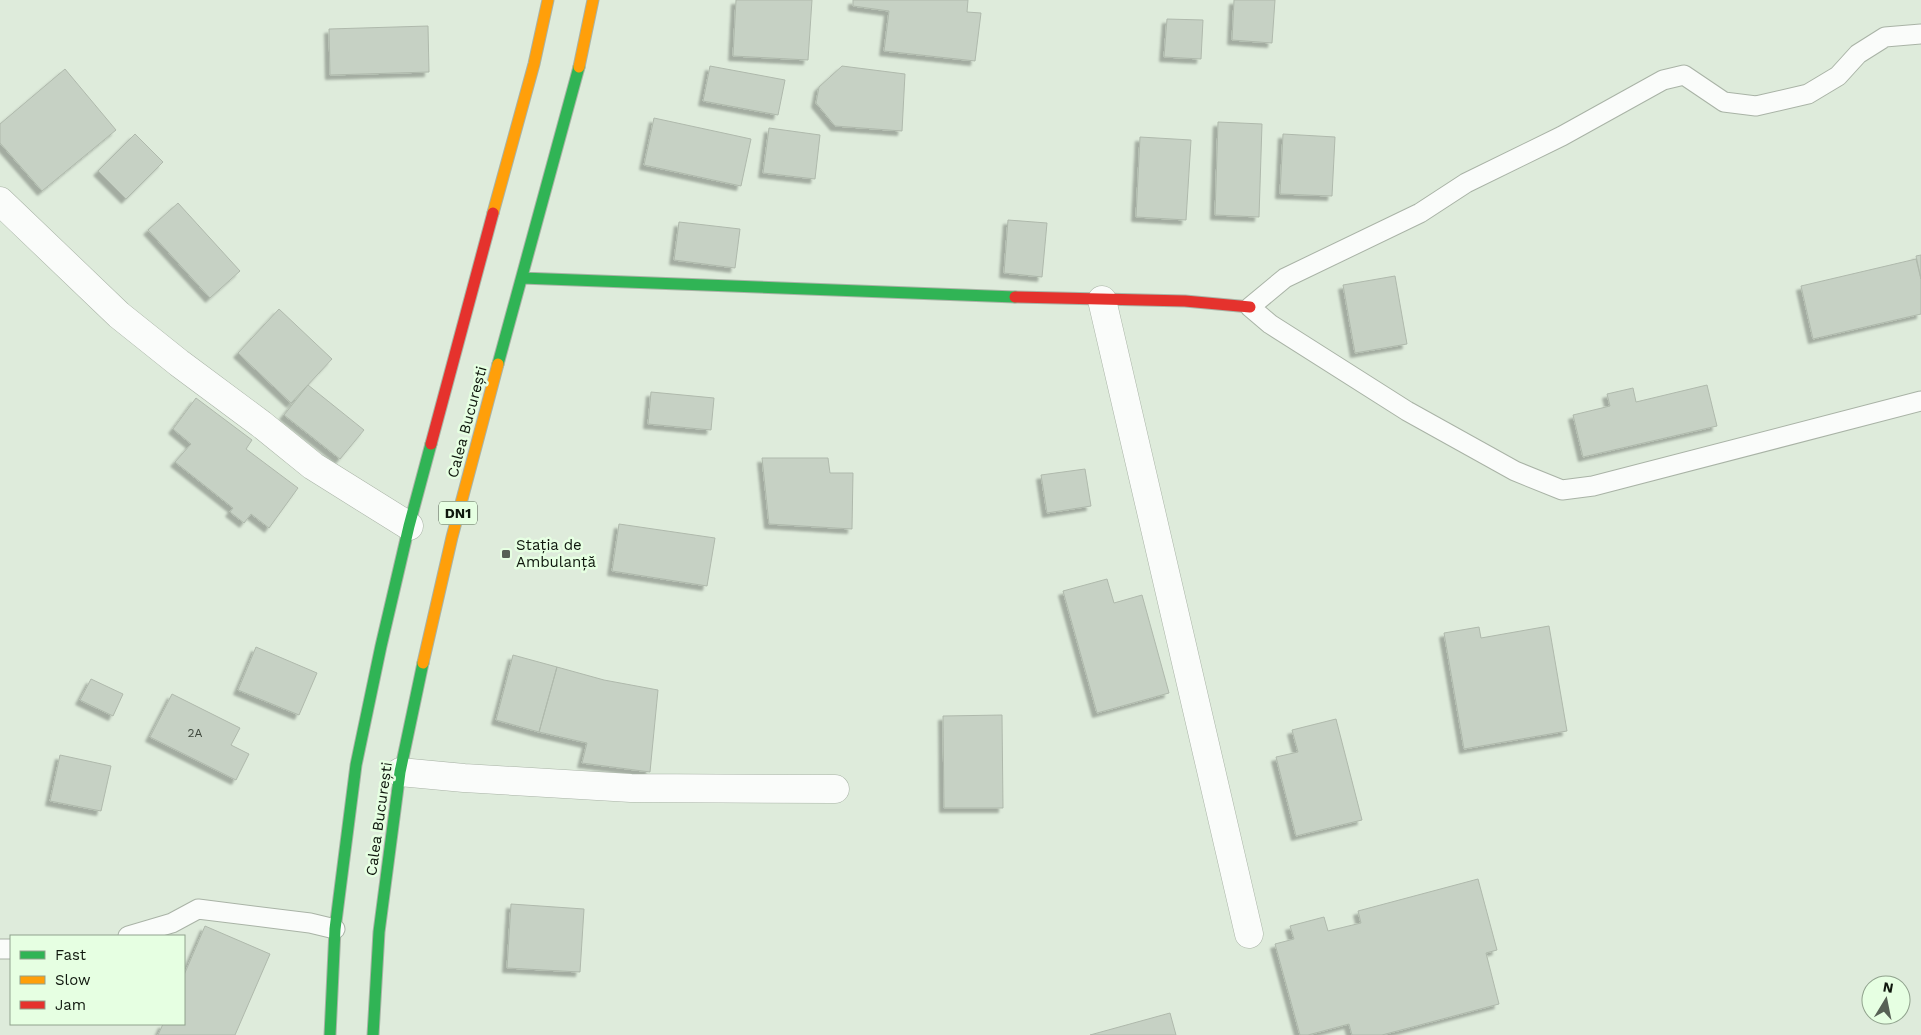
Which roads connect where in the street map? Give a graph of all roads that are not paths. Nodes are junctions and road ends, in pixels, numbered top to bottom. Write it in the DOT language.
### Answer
graph roads {
  1 [pos="548,0"];
  2 [pos="593,0"];
  3 [pos="1921,34"];
  4 [pos="0,201"];
  5 [pos="522,278"];
  6 [pos="1102,300"];
  7 [pos="1250,306"];
  8 [pos="1921,401"];
  9 [pos="409,526"];
  10 [pos="400,772"];
  11 [pos="835,789"];
  12 [pos="335,929"];
  13 [pos="1249,934"];
  14 [pos="131,935"];
  15 [pos="330,1035"];
  16 [pos="373,1035"];
  1 -- 9 [label="main road, Calea București"];
  2 -- 5 [label="main road, Calea București / DN1"];
  3 -- 7 [label="lane"];
  4 -- 9 [label="street"];
  5 -- 6 [label="main road"];
  5 -- 10 [label="main road, Calea București / DN1"];
  6 -- 7 [label="main road"];
  6 -- 13 [label="street"];
  7 -- 8 [label="lane"];
  9 -- 12 [label="main road, Calea București"];
  10 -- 11 [label="street"];
  10 -- 16 [label="main road, Calea București / DN1"];
  12 -- 14 [label="lane"];
  12 -- 15 [label="main road, Calea București"];
}
